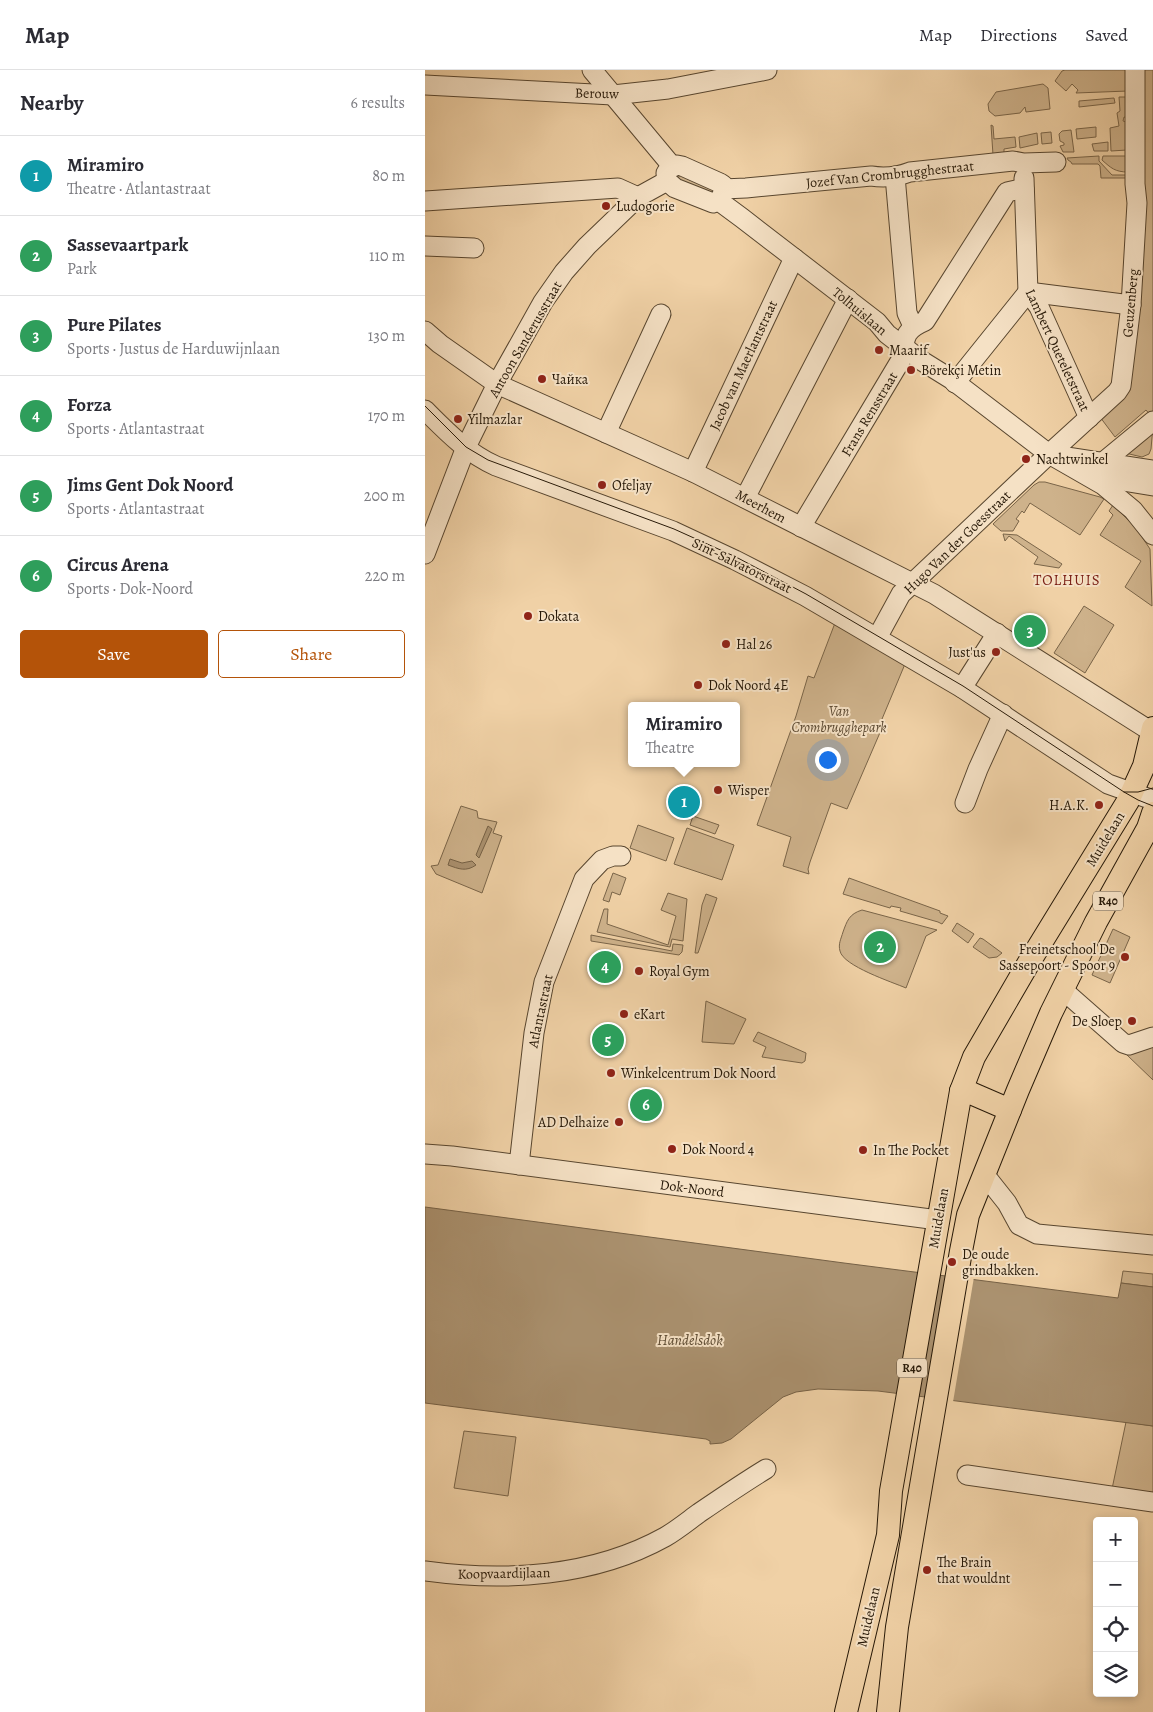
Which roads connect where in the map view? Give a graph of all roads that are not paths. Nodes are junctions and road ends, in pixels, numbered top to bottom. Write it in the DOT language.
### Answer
graph roads {
  1 [pos="592,70"];
  2 [pos="767,70"];
  3 [pos="1135,70"];
  4 [pos="425,85"];
  5 [pos="613,95"];
  6 [pos="1056,162"];
  7 [pos="1023,163"];
  8 [pos="670,173"];
  9 [pos="895,176"];
  10 [pos="1025,189"];
  11 [pos="721,195"];
  12 [pos="638,197"];
  13 [pos="425,201"];
  14 [pos="425,246"];
  15 [pos="474,248"];
  16 [pos="794,258"];
  17 [pos="1028,292"];
  18 [pos="848,300"];
  19 [pos="1131,305"];
  20 [pos="661,314"];
  21 [pos="913,326"];
  22 [pos="425,331"];
  23 [pos="904,347"];
  24 [pos="955,382"];
  25 [pos="497,384"];
  26 [pos="1121,386"];
  27 [pos="425,410"];
  28 [pos="1089,418"];
  29 [pos="1153,421"];
  30 [pos="606,433"];
  31 [pos="465,449"];
  32 [pos="1049,454"];
  33 [pos="1102,463"];
  34 [pos="1153,470"];
  35 [pos="693,472"];
  36 [pos="1086,476"];
  37 [pos="1153,486"];
  38 [pos="745,498"];
  39 [pos="801,527"];
  40 [pos="1153,536"];
  41 [pos="425,554"];
  42 [pos="913,584"];
  43 [pos="997,633"];
  44 [pos="877,638"];
  45 [pos="962,688"];
  46 [pos="1003,714"];
  47 [pos="1153,730"];
  48 [pos="1135,791"];
  49 [pos="1153,800"];
  50 [pos="965,803"];
  51 [pos="1153,813"];
  52 [pos="621,856"];
  53 [pos="1063,990"];
  54 [pos="1153,1037"];
  55 [pos="961,1091"];
  56 [pos="1010,1110"];
  57 [pos="425,1150"];
  58 [pos="425,1154"];
  59 [pos="446,1155"];
  60 [pos="519,1165"];
  61 [pos="984,1174"];
  62 [pos="938,1220"];
  63 [pos="1153,1245"];
  64 [pos="765,1468"];
  65 [pos="967,1474"];
  66 [pos="1153,1502"];
  67 [pos="425,1571"];
  68 [pos="846,1712"];
  69 [pos="888,1712"];
  1 -- 5 [label="street, Tolhuislaan"];
  2 -- 5 [label="street, Berouw"];
  3 -- 19 [label="street, Geuzenberg"];
  4 -- 5 [label="street, Berouw"];
  5 -- 8 [label="street, Tolhuislaan"];
  6 -- 7 [label="street, Jozef Van Crombrugghestraat"];
  7 -- 9 [label="street, Jozef Van Crombrugghestraat"];
  7 -- 10 [label="street, Lambert Queteletstraat"];
  8 -- 11 [label="street, Tolhuislaan"];
  8 -- 12 [label="street, Antoon Sanderusstraat"];
  9 -- 11 [label="street, Jozef Van Crombrugghestraat"];
  9 -- 21 [label="street"];
  10 -- 17 [label="street, Lambert Queteletstraat"];
  10 -- 21 [label="street, Frans Rensstraat"];
  11 -- 16 [label="street, Tolhuislaan"];
  12 -- 13 [label="street"];
  12 -- 25 [label="street, Antoon Sanderusstraat"];
  14 -- 15 [label="street"];
  16 -- 18 [label="street, Tolhuislaan"];
  16 -- 35 [label="street, Jacob van Maerlantstraat"];
  17 -- 19 [label="street"];
  17 -- 24 [label="street"];
  17 -- 28 [label="street, Lambert Queteletstraat"];
  18 -- 23 [label="street, Tolhuislaan"];
  18 -- 38 [label="street"];
  19 -- 26 [label="street, Geuzenberg"];
  20 -- 30 [label="street"];
  21 -- 23 [label="street, Frans Rensstraat"];
  22 -- 25 [label="street, Meerhem"];
  23 -- 24 [label="street, Tolhuislaan"];
  23 -- 39 [label="street, Frans Rensstraat"];
  24 -- 32 [label="street, Tolhuislaan"];
  25 -- 30 [label="street, Meerhem"];
  25 -- 31 [label="street, Antoon Sanderusstraat"];
  26 -- 28 [label="street, Hugo Van der Goesstraat"];
  27 -- 31 [label="street, Sint-Salvatorstraat"];
  28 -- 32 [label="street, Hugo Van der Goesstraat"];
  29 -- 33 [label="street"];
  30 -- 35 [label="street, Meerhem"];
  31 -- 41 [label="street, Antoon Sanderusstraat"];
  31 -- 44 [label="street, Sint-Salvatorstraat"];
  32 -- 33 [label="street"];
  32 -- 36 [label="street, Tolhuislaan"];
  32 -- 42 [label="street, Hugo Van der Goesstraat"];
  33 -- 34 [label="street"];
  35 -- 38 [label="street, Meerhem"];
  36 -- 37 [label="street"];
  36 -- 40 [label="street, Tolhuislaan"];
  38 -- 39 [label="street, Meerhem"];
  39 -- 42 [label="street, Meerhem"];
  42 -- 43 [label="street, Meerhem"];
  42 -- 44 [label="street, Hugo Van der Goesstraat"];
  43 -- 45 [label="street"];
  43 -- 47 [label="street, Meerhem"];
  44 -- 45 [label="street, Sint-Salvatorstraat"];
  45 -- 46 [label="street, Sint-Salvatorstraat"];
  46 -- 48 [label="street, Sint-Salvatorstraat"];
  46 -- 50 [label="street"];
  47 -- 48 [label="main road, Muidelaan / R40"];
  48 -- 49 [label="street, Sint-Salvatorstraat"];
  48 -- 55 [label="main road, Muidelaan / R40"];
  51 -- 53 [label="main road, Muidelaan / R40"];
  52 -- 60 [label="street, Atlantastraat"];
  53 -- 54 [label="street"];
  53 -- 56 [label="main road, Muidelaan / R40"];
  55 -- 56 [label="main road"];
  55 -- 62 [label="main road, Muidelaan / R40"];
  56 -- 61 [label="main road, Muidelaan / R40"];
  57 -- 59 [label="street, Dok-Noord"];
  58 -- 59 [label="street, Dok-Noord"];
  59 -- 60 [label="street, Dok-Noord"];
  60 -- 62 [label="street, Dok-Noord"];
  61 -- 63 [label="street"];
  61 -- 69 [label="main road, Muidelaan / R40"];
  62 -- 68 [label="main road, Muidelaan / R40"];
  64 -- 67 [label="street, Koopvaardijlaan"];
  65 -- 66 [label="street"];
}
